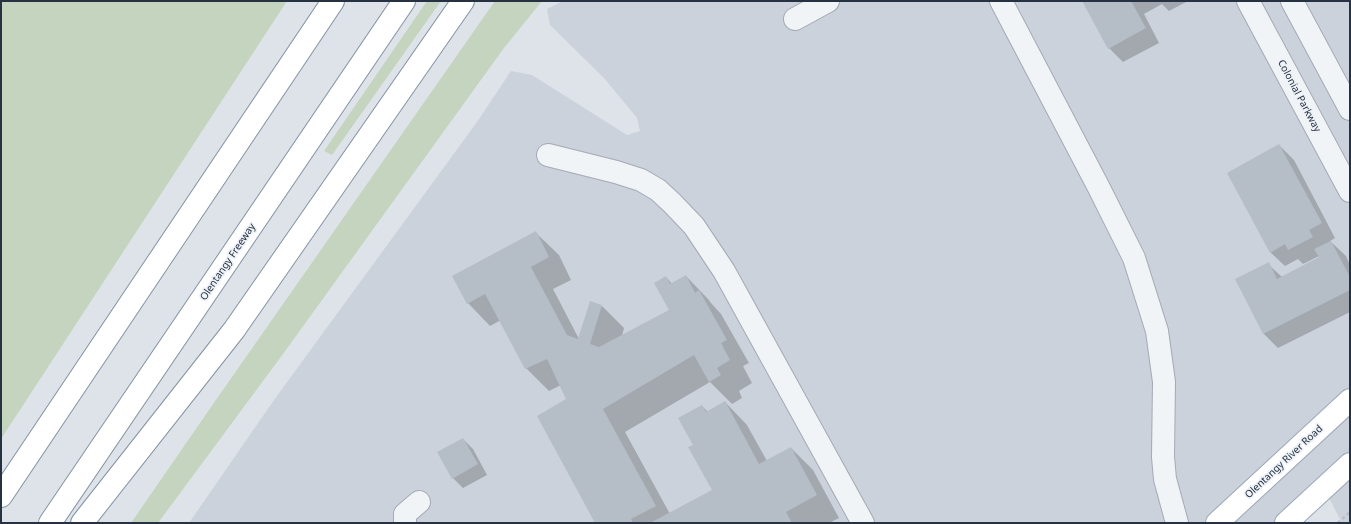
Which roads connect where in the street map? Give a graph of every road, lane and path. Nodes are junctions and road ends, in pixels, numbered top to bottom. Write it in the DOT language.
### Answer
graph roads {
  1 [pos="333,1"];
  2 [pos="404,1"];
  3 [pos="463,1"];
  4 [pos="828,1"];
  5 [pos="1000,1"];
  6 [pos="1248,1"];
  7 [pos="1292,1"];
  8 [pos="796,19"];
  9 [pos="1350,109"];
  10 [pos="548,155"];
  11 [pos="1350,191"];
  12 [pos="1350,400"];
  13 [pos="1350,464"];
  14 [pos="1,496"];
  15 [pos="419,502"];
  16 [pos="1350,512"];
  17 [pos="50,523"];
  18 [pos="82,523"];
  19 [pos="405,523"];
  20 [pos="863,523"];
  21 [pos="1177,523"];
  22 [pos="1217,523"];
  23 [pos="1286,523"];
  24 [pos="1338,523"];
  1 -- 14 [label="main road"];
  2 -- 17 [label="main road, Olentangy Freeway"];
  3 -- 18 [label="main road"];
  4 -- 8 [label="street"];
  5 -- 21 [label="street"];
  6 -- 11 [label="street, Colonial Parkway"];
  7 -- 9 [label="street"];
  10 -- 20 [label="street"];
  12 -- 22 [label="main road, Olentangy River Road"];
  13 -- 23 [label="main road"];
  15 -- 19 [label="street"];
  16 -- 24 [label="path"];
}
